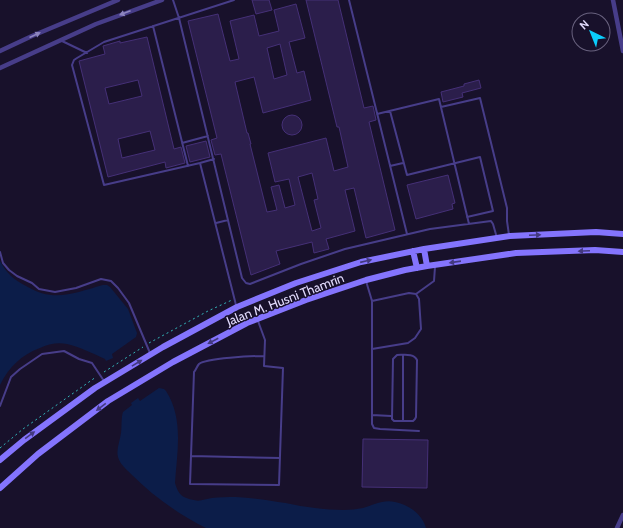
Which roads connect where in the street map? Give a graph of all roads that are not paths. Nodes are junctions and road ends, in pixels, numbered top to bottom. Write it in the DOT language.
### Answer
graph roads {
  1 [pos="162,0"];
  2 [pos="173,0"];
  3 [pos="234,0"];
  4 [pos="348,0"];
  5 [pos="614,0"];
  6 [pos="115,1"];
  7 [pos="179,18"];
  8 [pos="153,26"];
  9 [pos="61,40"];
  10 [pos="0,51"];
  11 [pos="623,51"];
  12 [pos="87,53"];
  13 [pos="0,68"];
  14 [pos="441,107"];
  15 [pos="390,111"];
  16 [pos="377,114"];
  17 [pos="208,136"];
  18 [pos="182,143"];
  19 [pos="214,159"];
  20 [pos="200,163"];
  21 [pos="404,163"];
  22 [pos="454,163"];
  23 [pos="188,166"];
  24 [pos="390,166"];
  25 [pos="467,217"];
  26 [pos="228,220"];
  27 [pos="216,223"];
  28 [pos="469,224"];
  29 [pos="407,234"];
  30 [pos="623,234"];
  31 [pos="510,236"];
  32 [pos="498,238"];
  33 [pos="424,249"];
  34 [pos="413,251"];
  35 [pos="0,252"];
  36 [pos="623,252"];
  37 [pos="436,265"];
  38 [pos="427,266"];
  39 [pos="417,268"];
  40 [pos="366,280"];
  41 [pos="416,294"];
  42 [pos="372,301"];
  43 [pos="237,307"];
  44 [pos="257,319"];
  45 [pos="372,349"];
  46 [pos="150,355"];
  47 [pos="403,355"];
  48 [pos="264,356"];
  49 [pos="105,382"];
  50 [pos="0,406"];
  51 [pos="372,415"];
  52 [pos="391,416"];
  53 [pos="402,420"];
  54 [pos="419,431"];
  55 [pos="191,456"];
  56 [pos="280,458"];
  57 [pos="0,460"];
  58 [pos="0,488"];
  59 [pos="623,515"];
  60 [pos="617,528"];
  1 -- 9 [label="street, one-way"];
  2 -- 7 [label="lane"];
  3 -- 7 [label="lane"];
  4 -- 16 [label="lane"];
  5 -- 11 [label="street"];
  10 -- 6 [label="street, one-way"];
  7 -- 8 [label="lane"];
  7 -- 17 [label="lane"];
  8 -- 12 [label="lane"];
  8 -- 18 [label="lane"];
  9 -- 12 [label="lane"];
  9 -- 13 [label="street"];
  12 -- 23 [label="lane"];
  14 -- 15 [label="lane"];
  14 -- 22 [label="lane"];
  14 -- 31 [label="lane"];
  15 -- 16 [label="lane"];
  15 -- 21 [label="lane"];
  16 -- 24 [label="lane"];
  17 -- 18 [label="lane"];
  17 -- 19 [label="lane"];
  18 -- 23 [label="lane"];
  19 -- 20 [label="lane"];
  19 -- 26 [label="lane"];
  20 -- 23 [label="lane"];
  20 -- 27 [label="lane"];
  21 -- 22 [label="lane"];
  21 -- 24 [label="lane"];
  22 -- 25 [label="lane"];
  22 -- 25 [label="lane"];
  24 -- 29 [label="lane"];
  25 -- 28 [label="lane"];
  26 -- 27 [label="lane"];
  26 -- 29 [label="lane"];
  27 -- 43 [label="lane"];
  28 -- 29 [label="lane"];
  28 -- 32 [label="lane"];
  31 -- 30 [label="main road, Jalan M. Husni Thamrin, one-way"];
  31 -- 32 [label="main road, Jalan M. Husni Thamrin"];
  32 -- 33 [label="main road, Jalan M. Husni Thamrin"];
  33 -- 34 [label="main road, Jalan M. Husni Thamrin"];
  33 -- 38 [label="main road"];
  34 -- 39 [label="main road"];
  43 -- 34 [label="main road, Jalan M. Husni Thamrin, one-way"];
  35 -- 46 [label="lane"];
  36 -- 37 [label="main road, Jalan M. Husni Thamrin, one-way"];
  37 -- 38 [label="main road, Jalan M. Husni Thamrin"];
  37 -- 41 [label="lane"];
  38 -- 39 [label="main road, Jalan M. Husni Thamrin"];
  39 -- 40 [label="main road, Jalan M. Husni Thamrin"];
  40 -- 42 [label="lane"];
  40 -- 44 [label="main road, Jalan M. Husni Thamrin"];
  41 -- 42 [label="lane"];
  41 -- 45 [label="lane"];
  42 -- 45 [label="lane"];
  43 -- 46 [label="main road, Jalan M. Husni Thamrin"];
  44 -- 48 [label="lane"];
  44 -- 58 [label="main road, Jalan M. Husni Thamrin, one-way"];
  45 -- 51 [label="lane"];
  49 -- 46 [label="main road, Jalan M. Husni Thamrin, one-way"];
  47 -- 52 [label="lane"];
  47 -- 53 [label="lane"];
  47 -- 53 [label="lane"];
  48 -- 55 [label="lane"];
  48 -- 56 [label="lane"];
  49 -- 50 [label="lane"];
  57 -- 49 [label="main road, Jalan M. Husni Thamrin, one-way"];
  51 -- 52 [label="lane"];
  51 -- 54 [label="lane"];
  52 -- 53 [label="lane"];
  55 -- 56 [label="lane"];
  55 -- 56 [label="lane"];
  59 -- 60 [label="street"];
}
